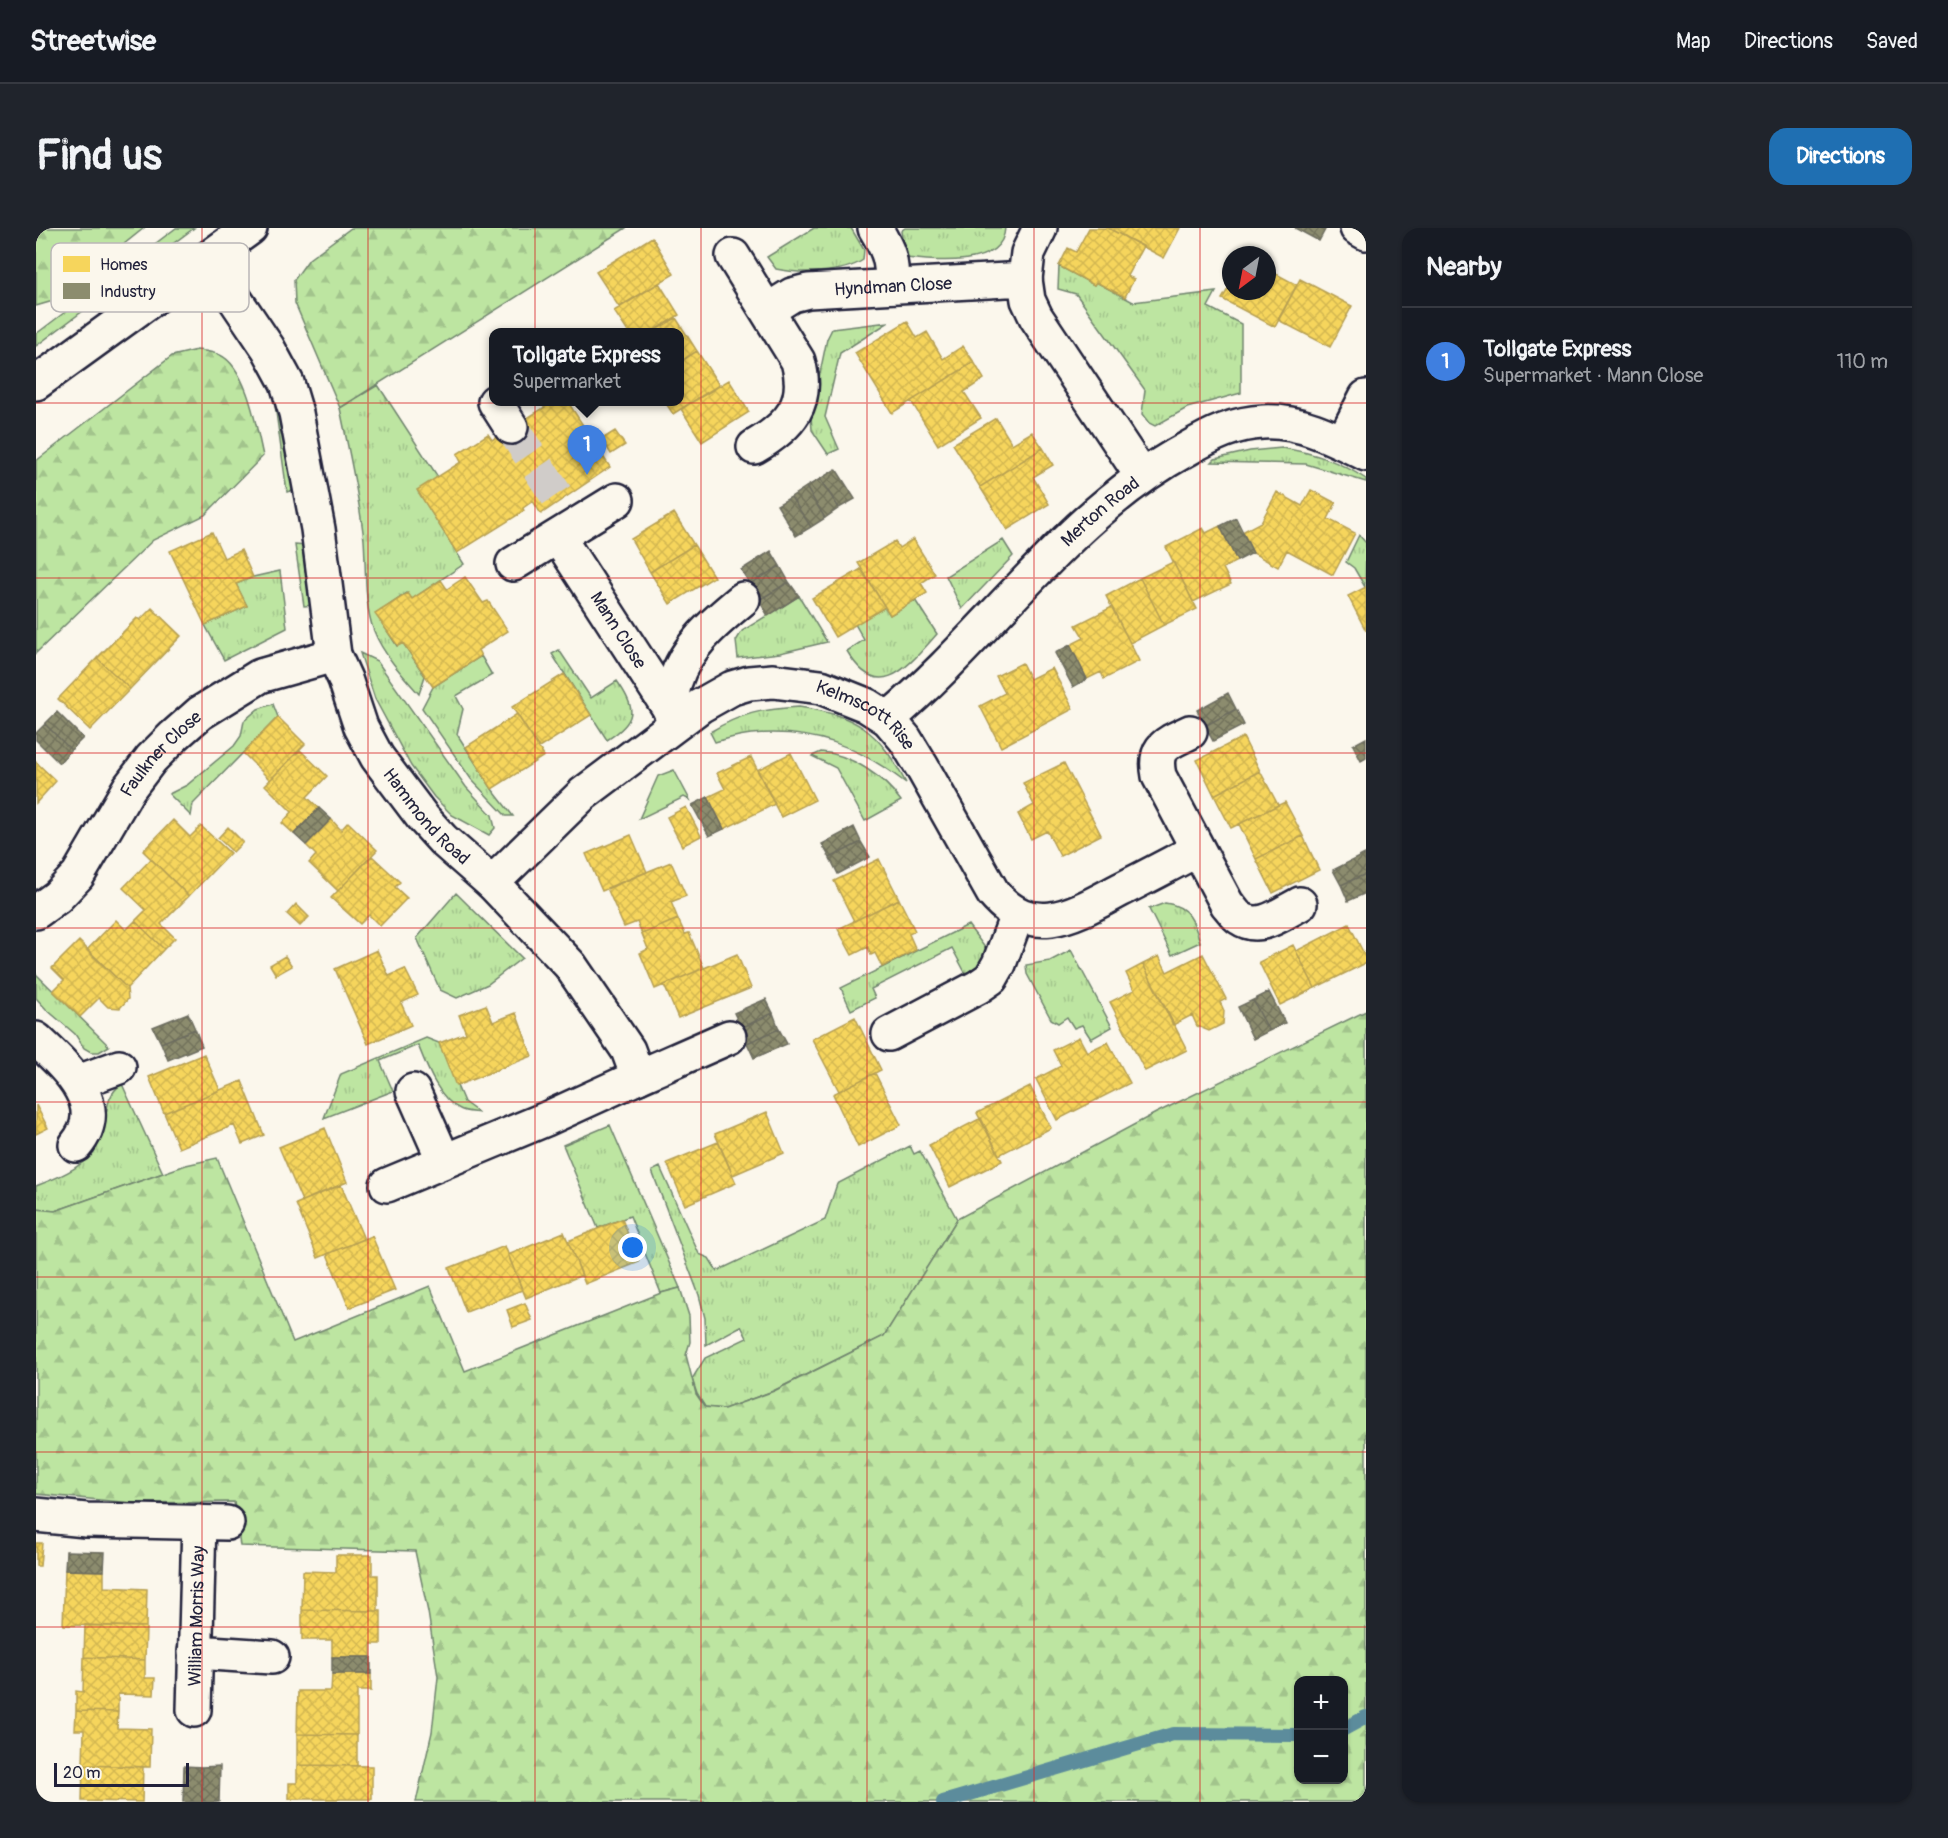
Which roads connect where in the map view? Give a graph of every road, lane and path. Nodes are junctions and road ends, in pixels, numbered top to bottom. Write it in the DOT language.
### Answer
graph roads {
  1 [pos="250,228"];
  2 [pos="875,228"];
  3 [pos="1040,228"];
  4 [pos="1357,228"];
  5 [pos="1366,233"];
  6 [pos="230,243"];
  7 [pos="733,256"];
  8 [pos="1025,279"];
  9 [pos="892,286"];
  10 [pos="768,310"];
  11 [pos="134,312"];
  12 [pos="243,312"];
  13 [pos="36,383"];
  14 [pos="1366,397"];
  15 [pos="754,447"];
  16 [pos="1354,448"];
  17 [pos="1142,476"];
  18 [pos="617,500"];
  19 [pos="565,521"];
  20 [pos="513,564"];
  21 [pos="743,599"];
  22 [pos="334,655"];
  23 [pos="674,716"];
  24 [pos="888,719"];
  25 [pos="1190,732"];
  26 [pos="1197,850"];
  27 [pos="492,883"];
  28 [pos="1299,904"];
  29 [pos="36,912"];
  30 [pos="1017,915"];
  31 [pos="889,1034"];
  32 [pos="729,1038"];
  33 [pos="36,1039"];
  34 [pos="119,1067"];
  35 [pos="638,1077"];
  36 [pos="78,1082"];
  37 [pos="413,1091"];
  38 [pos="76,1144"];
  39 [pos="444,1161"];
  40 [pos="387,1185"];
  41 [pos="36,1515"];
  42 [pos="195,1652"];
  43 [pos="272,1656"];
  44 [pos="194,1710"];
  1 -- 6 [label="street"];
  2 -- 9 [label="street"];
  3 -- 8 [label="street"];
  4 -- 5 [label="street"];
  7 -- 10 [label="street"];
  8 -- 9 [label="street, Hyndman Close"];
  8 -- 17 [label="street"];
  9 -- 10 [label="street, Hyndman Close"];
  10 -- 15 [label="street"];
  11 -- 13 [label="street"];
  12 -- 22 [label="street, Hammond Road"];
  14 -- 16 [label="street"];
  16 -- 17 [label="street, Merton Road"];
  17 -- 24 [label="street, Merton Road"];
  18 -- 19 [label="street"];
  19 -- 20 [label="street"];
  19 -- 23 [label="street, Mann Close"];
  21 -- 23 [label="street"];
  22 -- 27 [label="street, Hammond Road"];
  22 -- 29 [label="street, Faulkner Close"];
  23 -- 24 [label="street, Kelmscott Rise"];
  23 -- 27 [label="street, Kelmscott Rise"];
  24 -- 30 [label="street, Kelmscott Rise"];
  25 -- 26 [label="street"];
  26 -- 28 [label="street"];
  26 -- 30 [label="street"];
  27 -- 35 [label="street, Hammond Road"];
  30 -- 31 [label="street"];
  32 -- 35 [label="street"];
  33 -- 36 [label="street"];
  34 -- 36 [label="street"];
  35 -- 39 [label="street"];
  36 -- 38 [label="street"];
  37 -- 39 [label="street"];
  39 -- 40 [label="street"];
  41 -- 42 [label="street, William Morris Way"];
  42 -- 43 [label="street"];
  42 -- 44 [label="street, William Morris Way"];
}
